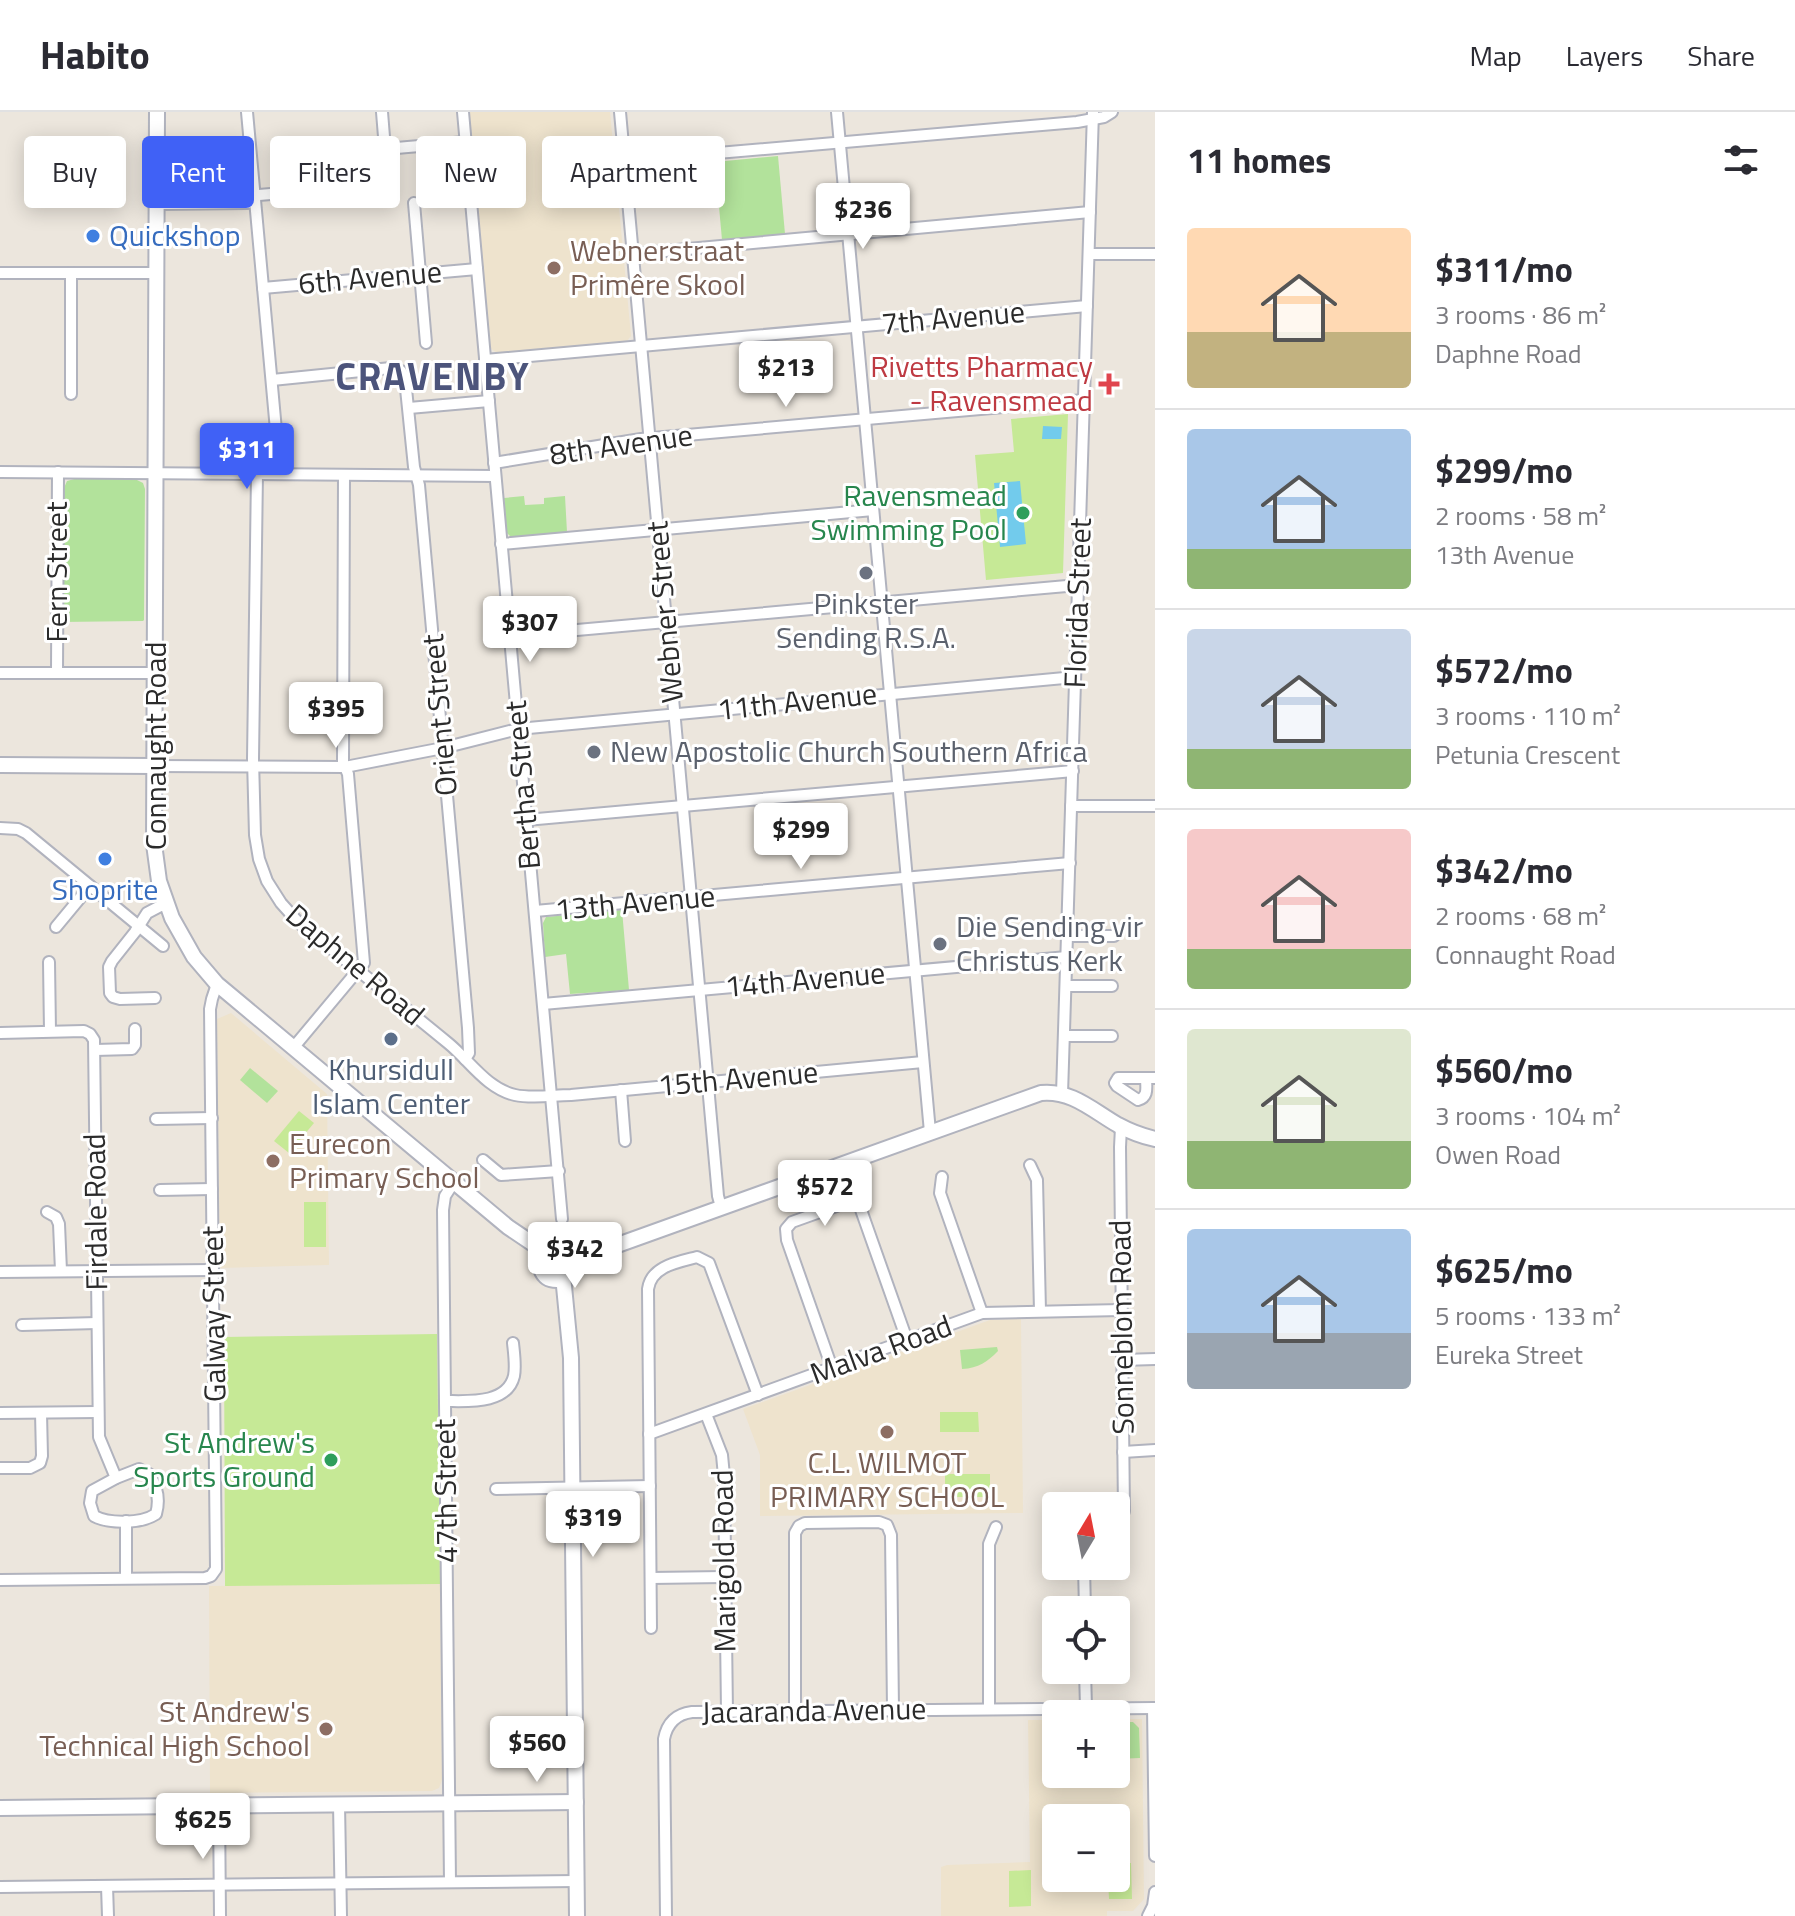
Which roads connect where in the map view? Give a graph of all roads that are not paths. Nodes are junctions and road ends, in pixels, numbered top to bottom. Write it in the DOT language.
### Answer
graph roads {
  1 [pos="157,112"];
  2 [pos="247,112"];
  3 [pos="382,112"];
  4 [pos="463,112"];
  5 [pos="620,112"];
  6 [pos="837,112"];
  7 [pos="1112,112"];
  8 [pos="1093,116"];
  9 [pos="157,136"];
  10 [pos="384,136"];
  11 [pos="465,136"];
  12 [pos="622,136"];
  13 [pos="840,143"];
  14 [pos="725,153"];
  15 [pos="270,194"];
  16 [pos="255,198"];
  17 [pos="414,203"];
  18 [pos="158,208"];
  19 [pos="471,208"];
  20 [pos="629,208"];
  21 [pos="1090,212"];
  22 [pos="848,235"];
  23 [pos="633,254"];
  24 [pos="1089,254"];
  25 [pos="1155,254"];
  26 [pos="477,269"];
  27 [pos="0,273"];
  28 [pos="71,273"];
  29 [pos="157,273"];
  30 [pos="420,274"];
  31 [pos="263,288"];
  32 [pos="1087,306"];
  33 [pos="857,326"];
  34 [pos="426,343"];
  35 [pos="641,346"];
  36 [pos="485,360"];
  37 [pos="272,380"];
  38 [pos="71,394"];
  39 [pos="1084,400"];
  40 [pos="489,401"];
  41 [pos="409,408"];
  42 [pos="865,419"];
  43 [pos="650,438"];
  44 [pos="494,463"];
  45 [pos="0,472"];
  46 [pos="58,472"];
  47 [pos="157,473"];
  48 [pos="257,474"];
  49 [pos="280,474"];
  50 [pos="344,475"];
  51 [pos="416,475"];
  52 [pos="495,476"];
  53 [pos="873,510"];
  54 [pos="658,530"];
  55 [pos="501,544"];
  56 [pos="1078,585"];
  57 [pos="882,603"];
  58 [pos="666,621"];
  59 [pos="510,636"];
  60 [pos="0,673"];
  61 [pos="57,673"];
  62 [pos="155,673"];
  63 [pos="1075,677"];
  64 [pos="890,693"];
  65 [pos="674,714"];
  66 [pos="518,729"];
  67 [pos="443,748"];
  68 [pos="0,765"];
  69 [pos="154,766"];
  70 [pos="253,767"];
  71 [pos="345,767"];
  72 [pos="1073,771"];
  73 [pos="898,786"];
  74 [pos="683,806"];
  75 [pos="1071,806"];
  76 [pos="1155,806"];
  77 [pos="526,820"];
  78 [pos="0,828"];
  79 [pos="1070,863"];
  80 [pos="907,879"];
  81 [pos="90,886"];
  82 [pos="691,897"];
  83 [pos="166,903"];
  84 [pos="535,911"];
  85 [pos="139,926"];
  86 [pos="56,927"];
  87 [pos="1067,936"];
  88 [pos="1114,936"];
  89 [pos="163,946"];
  90 [pos="1067,957"];
  91 [pos="49,962"];
  92 [pos="359,970"];
  93 [pos="915,970"];
  94 [pos="217,984"];
  95 [pos="1066,986"];
  96 [pos="1112,986"];
  97 [pos="699,989"];
  98 [pos="155,998"];
  99 [pos="543,1004"];
  100 [pos="135,1029"];
  101 [pos="50,1031"];
  102 [pos="0,1033"];
  103 [pos="1064,1036"];
  104 [pos="1112,1036"];
  105 [pos="293,1048"];
  106 [pos="95,1050"];
  107 [pos="465,1059"];
  108 [pos="923,1062"];
  109 [pos="708,1082"];
  110 [pos="621,1090"];
  111 [pos="1062,1094"];
  112 [pos="552,1096"];
  113 [pos="212,1118"];
  114 [pos="156,1119"];
  115 [pos="1121,1127"];
  116 [pos="930,1132"];
  117 [pos="1155,1139"];
  118 [pos="625,1141"];
  119 [pos="483,1160"];
  120 [pos="1030,1165"];
  121 [pos="559,1171"];
  122 [pos="942,1177"];
  123 [pos="454,1182"];
  124 [pos="212,1189"];
  125 [pos="160,1190"];
  126 [pos="721,1207"];
  127 [pos="47,1212"];
  128 [pos="562,1219"];
  129 [pos="555,1268"];
  130 [pos="213,1270"];
  131 [pos="61,1271"];
  132 [pos="0,1272"];
  133 [pos="97,1272"];
  134 [pos="1121,1310"];
  135 [pos="1040,1311"];
  136 [pos="982,1313"];
  137 [pos="97,1323"];
  138 [pos="22,1325"];
  139 [pos="907,1340"];
  140 [pos="513,1343"];
  141 [pos="1155,1359"];
  142 [pos="1122,1360"];
  143 [pos="832,1368"];
  144 [pos="758,1395"];
  145 [pos="445,1401"];
  146 [pos="98,1412"];
  147 [pos="0,1413"];
  148 [pos="41,1413"];
  149 [pos="706,1414"];
  150 [pos="649,1434"];
  151 [pos="1155,1450"];
  152 [pos="1123,1452"];
  153 [pos="0,1468"];
  154 [pos="116,1478"];
  155 [pos="650,1486"];
  156 [pos="573,1488"];
  157 [pos="496,1489"];
  158 [pos="1124,1492"];
  159 [pos="126,1521"];
  160 [pos="996,1527"];
  161 [pos="724,1577"];
  162 [pos="126,1578"];
  163 [pos="651,1578"];
  164 [pos="0,1580"];
  165 [pos="651,1628"];
  166 [pos="1042,1708"];
  167 [pos="1130,1708"];
  168 [pos="1154,1708"];
  169 [pos="989,1709"];
  170 [pos="893,1710"];
  171 [pos="795,1711"];
  172 [pos="727,1712"];
  173 [pos="576,1802"];
  174 [pos="450,1803"];
  175 [pos="339,1804"];
  176 [pos="219,1806"];
  177 [pos="0,1808"];
  178 [pos="1155,1856"];
  179 [pos="577,1881"];
  180 [pos="450,1882"];
  181 [pos="340,1883"];
  182 [pos="220,1885"];
  183 [pos="107,1886"];
  184 [pos="0,1887"];
  185 [pos="1155,1892"];
  186 [pos="108,1916"];
  187 [pos="220,1916"];
  188 [pos="341,1916"];
  189 [pos="577,1916"];
  190 [pos="666,1916"];
  191 [pos="1148,1916"];
  1 -- 9 [label="street, Connaught Road"];
  2 -- 16 [label="street"];
  3 -- 10 [label="street"];
  4 -- 11 [label="street, Bertha Street"];
  5 -- 12 [label="street, Webner Street"];
  6 -- 13 [label="street"];
  7 -- 8 [label="street"];
  8 -- 13 [label="street"];
  8 -- 21 [label="street, Florida Street"];
  13 -- 14 [label="street"];
  13 -- 22 [label="street"];
  15 -- 16 [label="street"];
  16 -- 31 [label="street"];
  17 -- 30 [label="street"];
  18 -- 29 [label="street, Connaught Road"];
  19 -- 26 [label="street, Bertha Street"];
  20 -- 23 [label="street, Webner Street"];
  21 -- 22 [label="street"];
  21 -- 24 [label="street, Florida Street"];
  22 -- 23 [label="street"];
  22 -- 33 [label="street"];
  23 -- 35 [label="street, Webner Street"];
  24 -- 25 [label="street"];
  24 -- 32 [label="street, Florida Street"];
  26 -- 30 [label="street, 6th Avenue"];
  26 -- 36 [label="street, Bertha Street"];
  27 -- 28 [label="street"];
  28 -- 29 [label="street"];
  28 -- 38 [label="street"];
  29 -- 47 [label="street, Connaught Road"];
  30 -- 31 [label="street, 6th Avenue"];
  30 -- 34 [label="street"];
  31 -- 37 [label="street"];
  32 -- 33 [label="street, 7th Avenue"];
  32 -- 39 [label="street, Florida Street"];
  33 -- 35 [label="street, 7th Avenue"];
  33 -- 42 [label="street"];
  35 -- 36 [label="street, 7th Avenue"];
  35 -- 43 [label="street, Webner Street"];
  36 -- 40 [label="street, Bertha Street"];
  37 -- 41 [label="street, Orient Street"];
  37 -- 49 [label="street"];
  39 -- 42 [label="street, 8th Avenue"];
  39 -- 56 [label="street, Florida Street"];
  40 -- 41 [label="street"];
  40 -- 44 [label="street, Bertha Street"];
  41 -- 51 [label="street, Orient Street"];
  42 -- 43 [label="street, 8th Avenue"];
  42 -- 53 [label="street"];
  43 -- 44 [label="street, 8th Avenue"];
  43 -- 54 [label="street, Webner Street"];
  44 -- 52 [label="street, Bertha Street"];
  45 -- 46 [label="street"];
  46 -- 47 [label="street"];
  46 -- 61 [label="street, Fern Street"];
  47 -- 48 [label="street"];
  47 -- 62 [label="street, Connaught Road"];
  48 -- 49 [label="street"];
  48 -- 70 [label="street, Daphne Road"];
  49 -- 50 [label="street"];
  50 -- 51 [label="street"];
  50 -- 71 [label="street"];
  51 -- 52 [label="street"];
  51 -- 67 [label="street, Orient Street"];
  52 -- 55 [label="street, Bertha Street"];
  53 -- 54 [label="street"];
  53 -- 57 [label="street"];
  54 -- 55 [label="street"];
  54 -- 58 [label="street, Webner Street"];
  55 -- 59 [label="street, Bertha Street"];
  56 -- 57 [label="street"];
  56 -- 63 [label="street, Florida Street"];
  57 -- 58 [label="street"];
  57 -- 64 [label="street"];
  58 -- 59 [label="street"];
  58 -- 65 [label="street, Webner Street"];
  59 -- 66 [label="street, Bertha Street"];
  60 -- 61 [label="street"];
  61 -- 62 [label="street"];
  62 -- 69 [label="street, Connaught Road"];
  63 -- 64 [label="street, 11th Avenue"];
  63 -- 72 [label="street, Florida Street"];
  64 -- 65 [label="street, 11th Avenue"];
  64 -- 73 [label="street"];
  65 -- 66 [label="street, 11th Avenue"];
  65 -- 74 [label="street, Webner Street"];
  66 -- 67 [label="street, 11th Avenue"];
  66 -- 77 [label="street, Bertha Street"];
  67 -- 71 [label="street, 11th Avenue"];
  67 -- 107 [label="street, Orient Street"];
  68 -- 69 [label="street"];
  69 -- 70 [label="street, 11th Avenue"];
  69 -- 83 [label="street, Connaught Road"];
  70 -- 71 [label="street, 11th Avenue"];
  70 -- 92 [label="street, Daphne Road"];
  71 -- 92 [label="street"];
  72 -- 73 [label="street"];
  72 -- 75 [label="street, Florida Street"];
  73 -- 74 [label="street"];
  73 -- 80 [label="street"];
  74 -- 77 [label="street"];
  74 -- 82 [label="street, Webner Street"];
  75 -- 76 [label="street"];
  75 -- 79 [label="street, Florida Street"];
  77 -- 84 [label="street, Bertha Street"];
  78 -- 81 [label="street"];
  79 -- 80 [label="street, 13th Avenue"];
  79 -- 87 [label="street, Florida Street"];
  80 -- 82 [label="street, 13th Avenue"];
  80 -- 93 [label="street"];
  81 -- 85 [label="street"];
  81 -- 86 [label="street"];
  82 -- 84 [label="street, 13th Avenue"];
  82 -- 97 [label="street, Webner Street"];
  83 -- 85 [label="street"];
  83 -- 94 [label="street, Connaught Road"];
  84 -- 99 [label="street, Bertha Street"];
  85 -- 89 [label="street"];
  85 -- 98 [label="street"];
  87 -- 88 [label="street"];
  87 -- 90 [label="street, Florida Street"];
  90 -- 93 [label="street, 14th Avenue"];
  90 -- 95 [label="street, Florida Street"];
  91 -- 101 [label="street"];
  92 -- 105 [label="street"];
  92 -- 107 [label="street, Daphne Road"];
  93 -- 97 [label="street, 14th Avenue"];
  93 -- 108 [label="street"];
  94 -- 105 [label="street, Connaught Road"];
  94 -- 113 [label="street, Galway Street"];
  95 -- 96 [label="street"];
  95 -- 103 [label="street, Florida Street"];
  97 -- 99 [label="street, 14th Avenue"];
  97 -- 109 [label="street, Webner Street"];
  99 -- 112 [label="street, Bertha Street"];
  100 -- 106 [label="street"];
  101 -- 102 [label="street"];
  101 -- 106 [label="street"];
  103 -- 104 [label="street"];
  103 -- 111 [label="street, Florida Street"];
  105 -- 123 [label="street, Connaught Road"];
  106 -- 133 [label="street, Firdale Road"];
  107 -- 112 [label="street, Daphne Road"];
  108 -- 109 [label="street, 15th Avenue"];
  108 -- 116 [label="street"];
  109 -- 110 [label="street, 15th Avenue"];
  109 -- 126 [label="street, Webner Street"];
  110 -- 112 [label="street, 15th Avenue"];
  110 -- 118 [label="street"];
  111 -- 115 [label="street"];
  111 -- 116 [label="street"];
  112 -- 121 [label="street, Bertha Street"];
  113 -- 114 [label="street"];
  113 -- 124 [label="street, Galway Street"];
  115 -- 117 [label="street"];
  115 -- 134 [label="street, Sonneblom Road"];
  116 -- 126 [label="street"];
  119 -- 121 [label="street"];
  120 -- 135 [label="street"];
  121 -- 128 [label="street, Bertha Street"];
  122 -- 136 [label="street"];
  123 -- 129 [label="street, Connaught Road"];
  123 -- 145 [label="street, 47th Street"];
  124 -- 125 [label="street"];
  124 -- 130 [label="street, Galway Street"];
  126 -- 129 [label="street"];
  127 -- 131 [label="street"];
  129 -- 156 [label="street"];
  130 -- 133 [label="street"];
  130 -- 162 [label="street, Galway Street"];
  131 -- 132 [label="street"];
  131 -- 133 [label="street"];
  133 -- 137 [label="street, Firdale Road"];
  134 -- 135 [label="street, Malva Road"];
  134 -- 142 [label="street, Sonneblom Road"];
  135 -- 136 [label="street, Malva Road"];
  136 -- 139 [label="street, Malva Road"];
  137 -- 138 [label="street"];
  137 -- 146 [label="street, Firdale Road"];
  139 -- 143 [label="street, Malva Road"];
  139 -- 143 [label="street"];
  140 -- 145 [label="street"];
  141 -- 142 [label="street"];
  142 -- 152 [label="street, Sonneblom Road"];
  143 -- 144 [label="street, Malva Road"];
  144 -- 149 [label="street, Malva Road"];
  144 -- 150 [label="street"];
  145 -- 174 [label="street, 47th Street"];
  146 -- 148 [label="street"];
  146 -- 154 [label="street, Firdale Road"];
  147 -- 148 [label="street"];
  148 -- 153 [label="street"];
  149 -- 150 [label="street, Malva Road"];
  149 -- 161 [label="street, Marigold Road"];
  150 -- 155 [label="street"];
  151 -- 152 [label="street"];
  152 -- 158 [label="street, Sonneblom Road"];
  154 -- 159 [label="street"];
  154 -- 159 [label="street"];
  155 -- 156 [label="street"];
  155 -- 163 [label="street"];
  156 -- 157 [label="street"];
  156 -- 173 [label="street"];
  159 -- 162 [label="street"];
  160 -- 169 [label="street"];
  161 -- 163 [label="street"];
  161 -- 172 [label="street, Marigold Road"];
  162 -- 164 [label="street, Galway Street"];
  163 -- 165 [label="street"];
  166 -- 169 [label="street, Jacaranda Avenue"];
  167 -- 168 [label="street, Jacaranda Avenue"];
  168 -- 178 [label="street"];
  169 -- 170 [label="street, Jacaranda Avenue"];
  170 -- 171 [label="street, Jacaranda Avenue"];
  170 -- 171 [label="street"];
  171 -- 172 [label="street, Jacaranda Avenue"];
  172 -- 190 [label="street, Jacaranda Avenue"];
  173 -- 174 [label="street"];
  173 -- 179 [label="street"];
  174 -- 175 [label="street"];
  174 -- 180 [label="street, 47th Street"];
  175 -- 176 [label="street"];
  175 -- 181 [label="street"];
  176 -- 177 [label="street"];
  176 -- 182 [label="street"];
  179 -- 180 [label="street"];
  179 -- 189 [label="street"];
  180 -- 181 [label="street"];
  181 -- 182 [label="street"];
  181 -- 188 [label="street"];
  182 -- 183 [label="street"];
  182 -- 187 [label="street"];
  183 -- 184 [label="street"];
  183 -- 186 [label="street"];
  185 -- 191 [label="street"];
}
